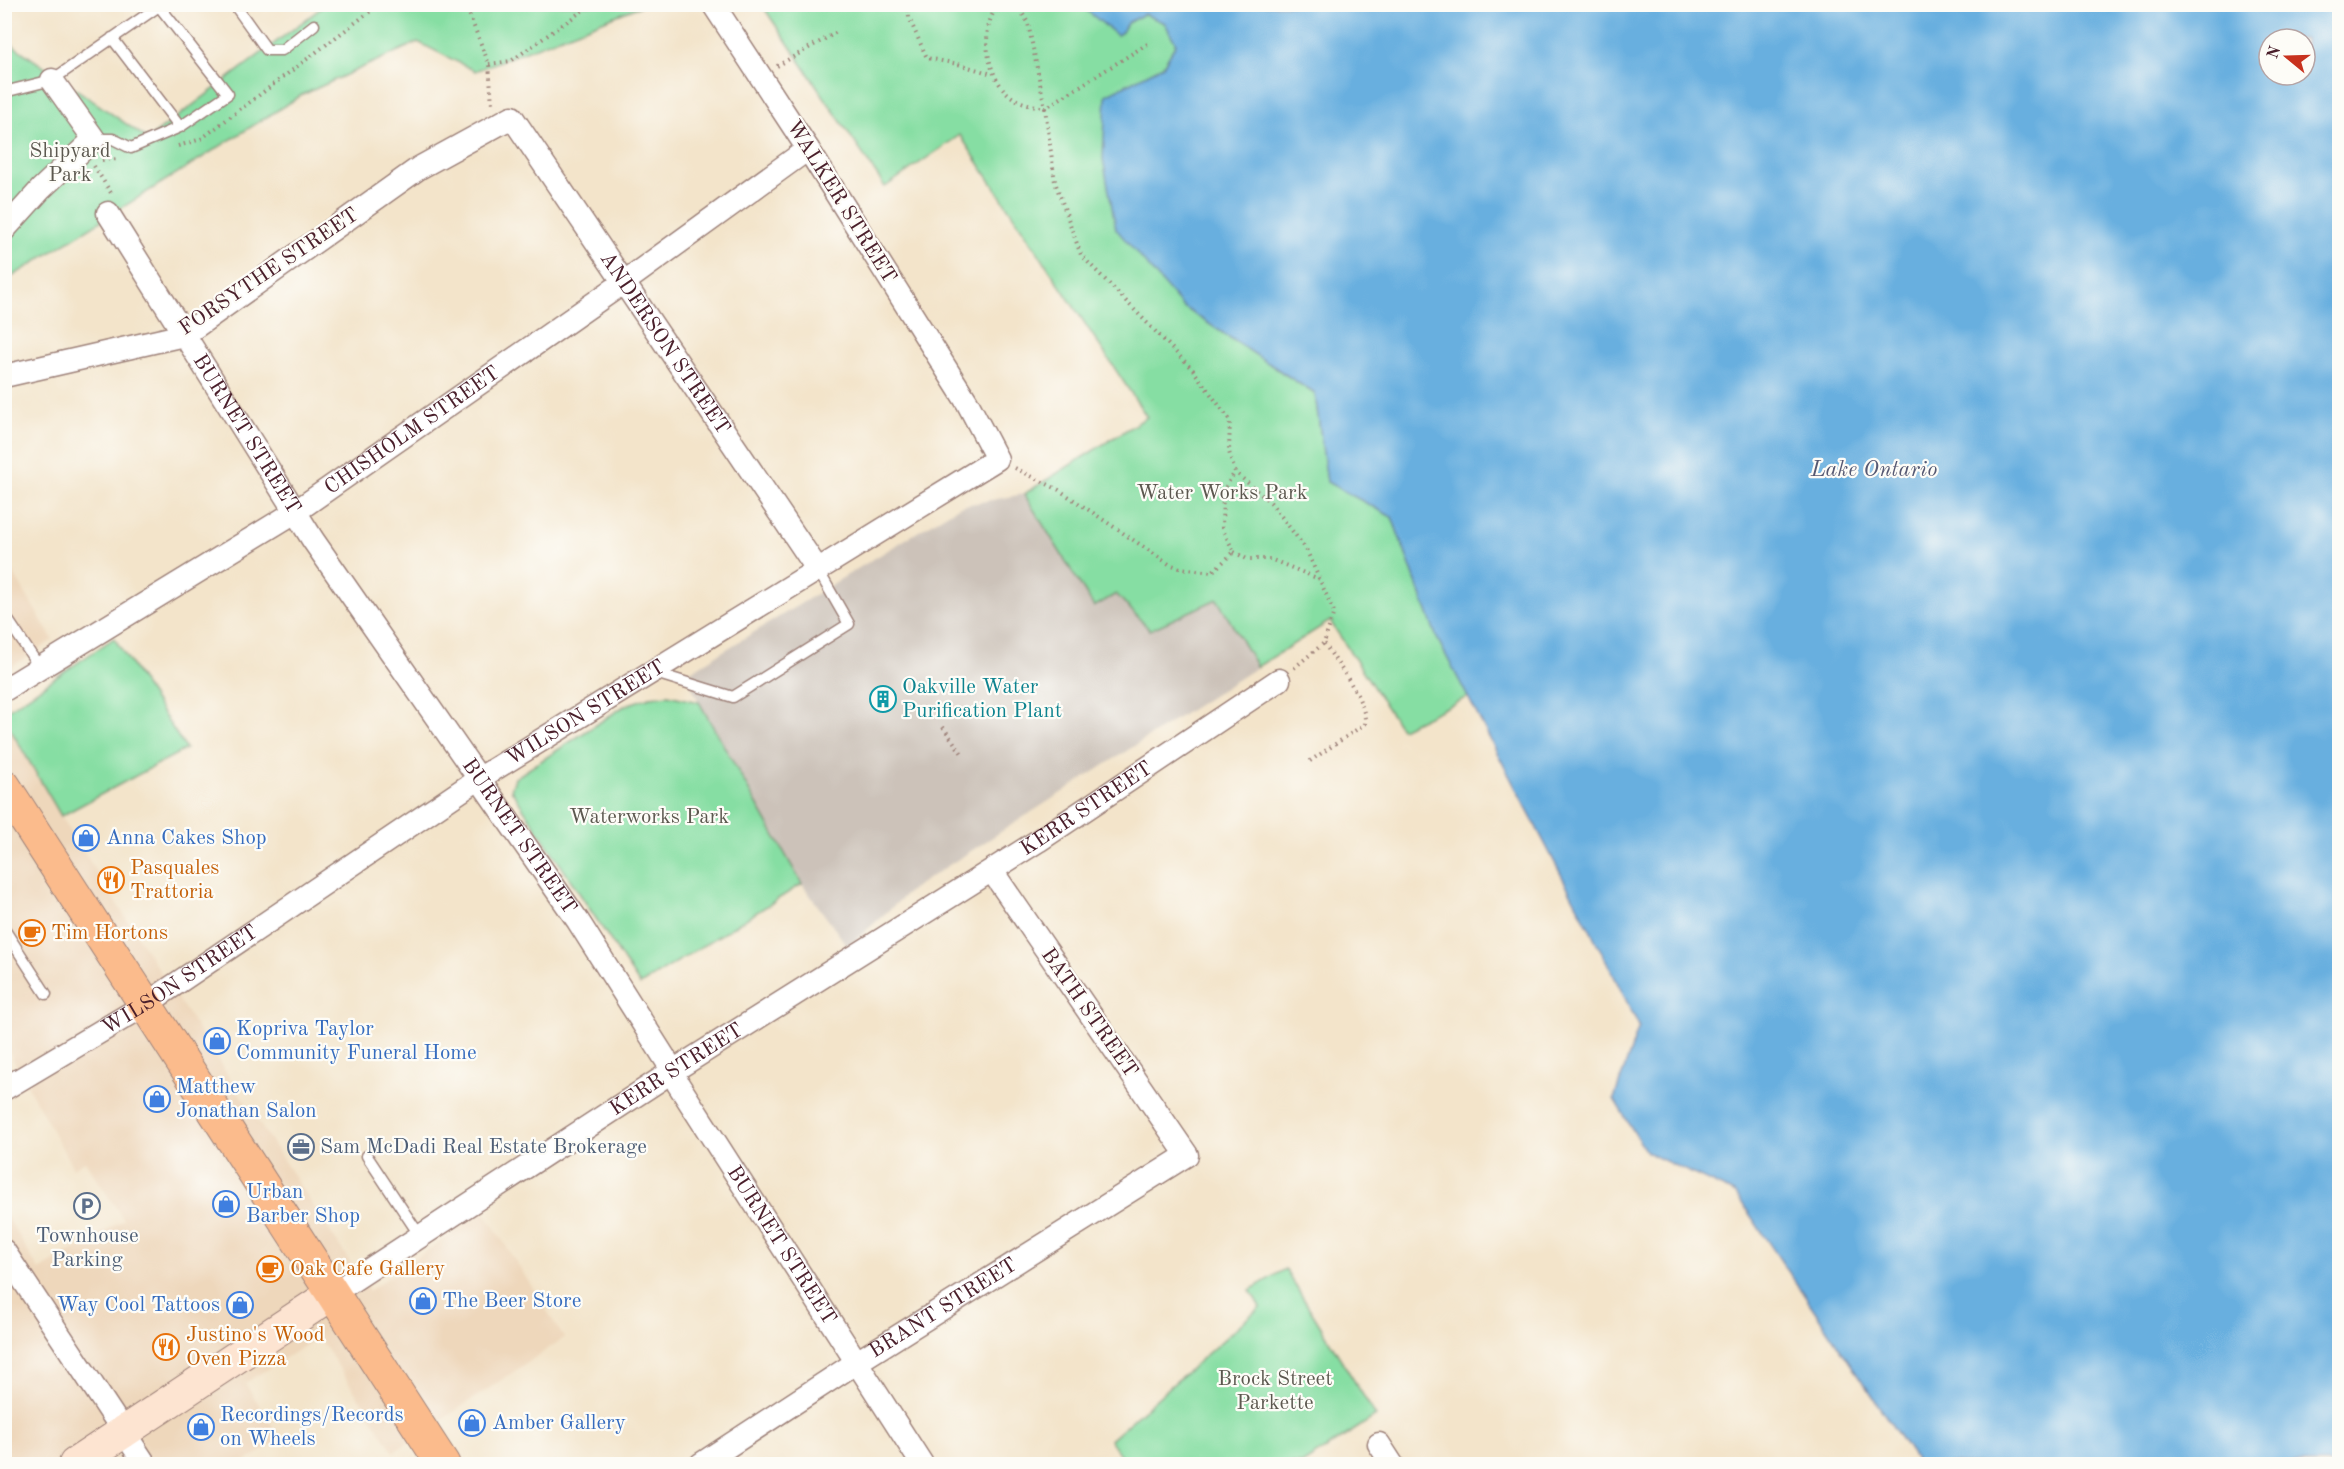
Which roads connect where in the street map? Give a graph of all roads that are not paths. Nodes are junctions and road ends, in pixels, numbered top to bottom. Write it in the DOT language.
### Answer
graph roads {
  1 [pos="234,4"];
  2 [pos="713,4"];
  3 [pos="160,5"];
  4 [pos="314,25"];
  5 [pos="112,38"];
  6 [pos="52,80"];
  7 [pos="4,92"];
  8 [pos="503,122"];
  9 [pos="180,127"];
  10 [pos="808,149"];
  11 [pos="92,150"];
  12 [pos="111,206"];
  13 [pos="4,230"];
  14 [pos="623,283"];
  15 [pos="184,334"];
  16 [pos="4,376"];
  17 [pos="997,459"];
  18 [pos="295,512"];
  19 [pos="818,570"];
  20 [pos="4,614"];
  21 [pos="40,668"];
  22 [pos="652,672"];
  23 [pos="1280,680"];
  24 [pos="4,690"];
  25 [pos="480,778"];
  26 [pos="4,786"];
  27 [pos="992,871"];
  28 [pos="4,929"];
  29 [pos="46,994"];
  30 [pos="145,1005"];
  31 [pos="673,1071"];
  32 [pos="4,1089"];
  33 [pos="1187,1155"];
  34 [pos="367,1156"];
  35 [pos="420,1236"];
  36 [pos="4,1251"];
  37 [pos="332,1294"];
  38 [pos="857,1362"];
  39 [pos="124,1433"];
  40 [pos="1379,1444"];
  41 [pos="75,1464"];
  42 [pos="145,1464"];
  43 [pos="443,1464"];
  44 [pos="701,1464"];
  45 [pos="922,1464"];
  46 [pos="1392,1464"];
  1 -- 4 [label="lane"];
  2 -- 10 [label="street, WALKER STREET"];
  3 -- 5 [label="lane"];
  3 -- 9 [label="lane"];
  5 -- 6 [label="lane"];
  5 -- 9 [label="lane"];
  6 -- 7 [label="lane"];
  6 -- 11 [label="street"];
  8 -- 14 [label="street, ANDERSON STREET"];
  8 -- 15 [label="street, FORSYTHE STREET"];
  9 -- 11 [label="lane"];
  10 -- 14 [label="street, CHISHOLM STREET"];
  10 -- 17 [label="street, WALKER STREET"];
  11 -- 13 [label="street"];
  12 -- 15 [label="street, BURNET STREET"];
  14 -- 18 [label="street, CHISHOLM STREET"];
  14 -- 19 [label="street, ANDERSON STREET"];
  15 -- 16 [label="street, FORSYTHE STREET"];
  15 -- 18 [label="street, BURNET STREET"];
  17 -- 19 [label="street, WILSON STREET"];
  18 -- 21 [label="street, CHISHOLM STREET"];
  18 -- 25 [label="street, BURNET STREET"];
  19 -- 22 [label="street, WILSON STREET"];
  19 -- 22 [label="lane"];
  20 -- 21 [label="lane"];
  21 -- 24 [label="street, CHISHOLM STREET"];
  22 -- 25 [label="street, WILSON STREET"];
  23 -- 27 [label="street, KERR STREET"];
  25 -- 30 [label="street, WILSON STREET"];
  25 -- 31 [label="street, BURNET STREET"];
  26 -- 30 [label="main road"];
  27 -- 31 [label="street, KERR STREET"];
  27 -- 33 [label="street, BATH STREET"];
  28 -- 29 [label="lane"];
  30 -- 32 [label="street, WILSON STREET"];
  30 -- 37 [label="main road"];
  31 -- 35 [label="street, KERR STREET"];
  31 -- 38 [label="street, BURNET STREET"];
  33 -- 38 [label="street, BRANT STREET"];
  34 -- 35 [label="lane"];
  35 -- 37 [label="street, KERR STREET"];
  36 -- 39 [label="street"];
  37 -- 39 [label="main road, KERR STREET"];
  37 -- 43 [label="main road"];
  38 -- 44 [label="street, BRANT STREET"];
  38 -- 45 [label="street, BURNET STREET"];
  39 -- 41 [label="main road, KERR STREET"];
  39 -- 42 [label="street"];
  40 -- 46 [label="street"];
}
